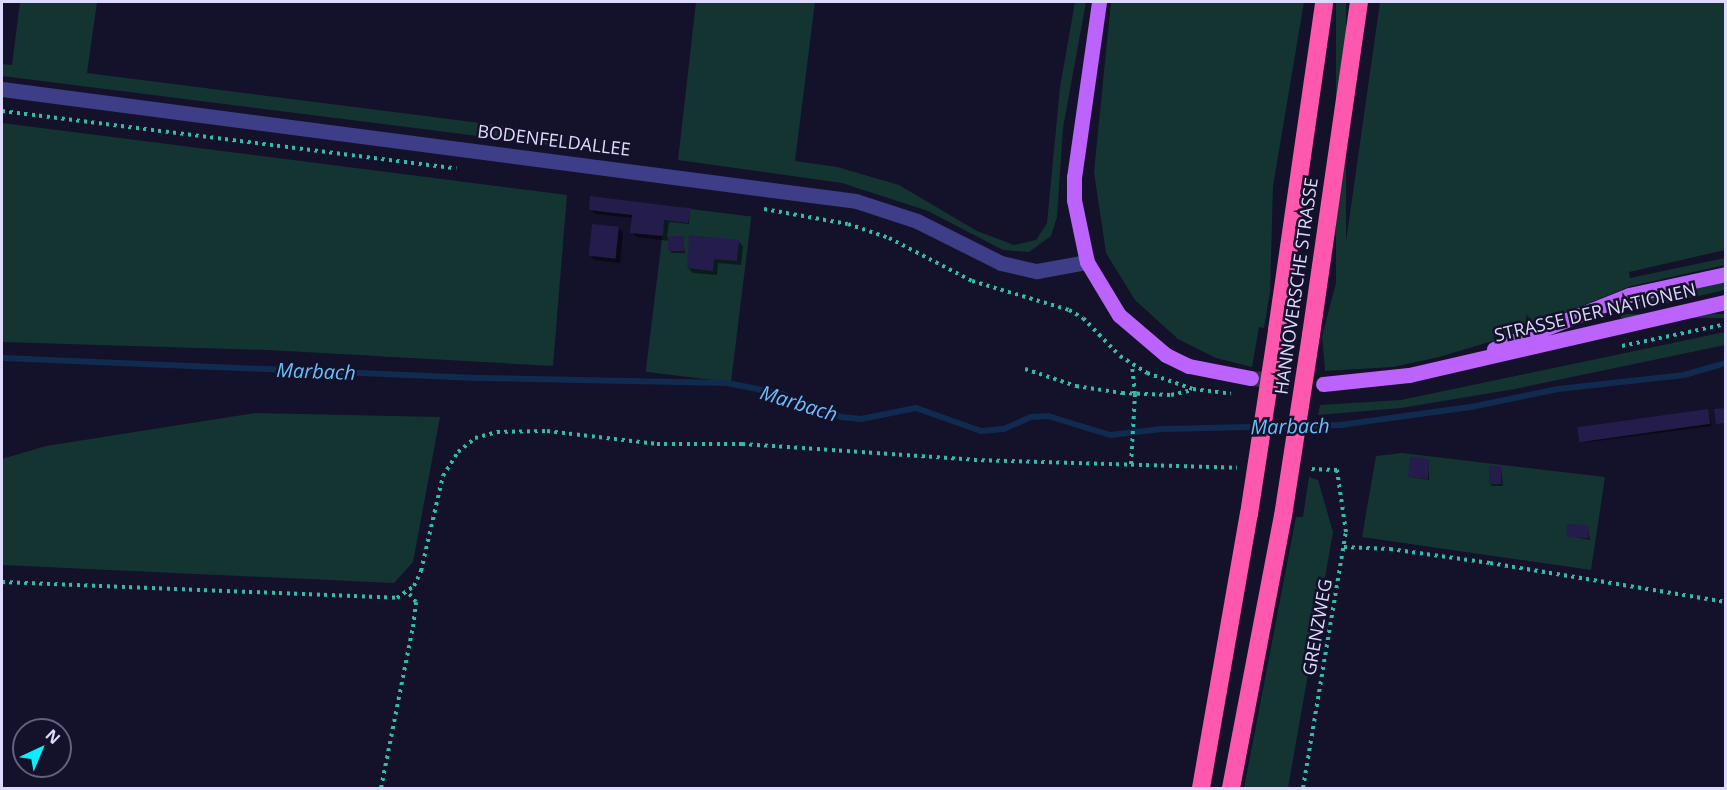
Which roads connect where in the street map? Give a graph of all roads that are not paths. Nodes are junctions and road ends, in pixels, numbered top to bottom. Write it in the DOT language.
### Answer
graph roads {
  1 [pos="1098,2"];
  2 [pos="1324,2"];
  3 [pos="1359,2"];
  4 [pos="2,89"];
  5 [pos="1087,262"];
  6 [pos="1725,274"];
  7 [pos="1725,302"];
  8 [pos="1473,359"];
  9 [pos="1251,378"];
  10 [pos="1323,384"];
  11 [pos="1201,789"];
  12 [pos="1231,789"];
  1 -- 5 [label="main road"];
  2 -- 11 [label="highway, HANNOVERSCHE STRASSE, bridge"];
  3 -- 12 [label="highway, HANNOVERSCHE STRASSE, bridge"];
  4 -- 5 [label="street, BODENFELDALLEE"];
  5 -- 9 [label="main road"];
  6 -- 8 [label="main road, STRASSE DER NATIONEN"];
  7 -- 8 [label="main road, STRASSE DER NATIONEN"];
  8 -- 10 [label="main road, STRASSE DER NATIONEN"];
}
